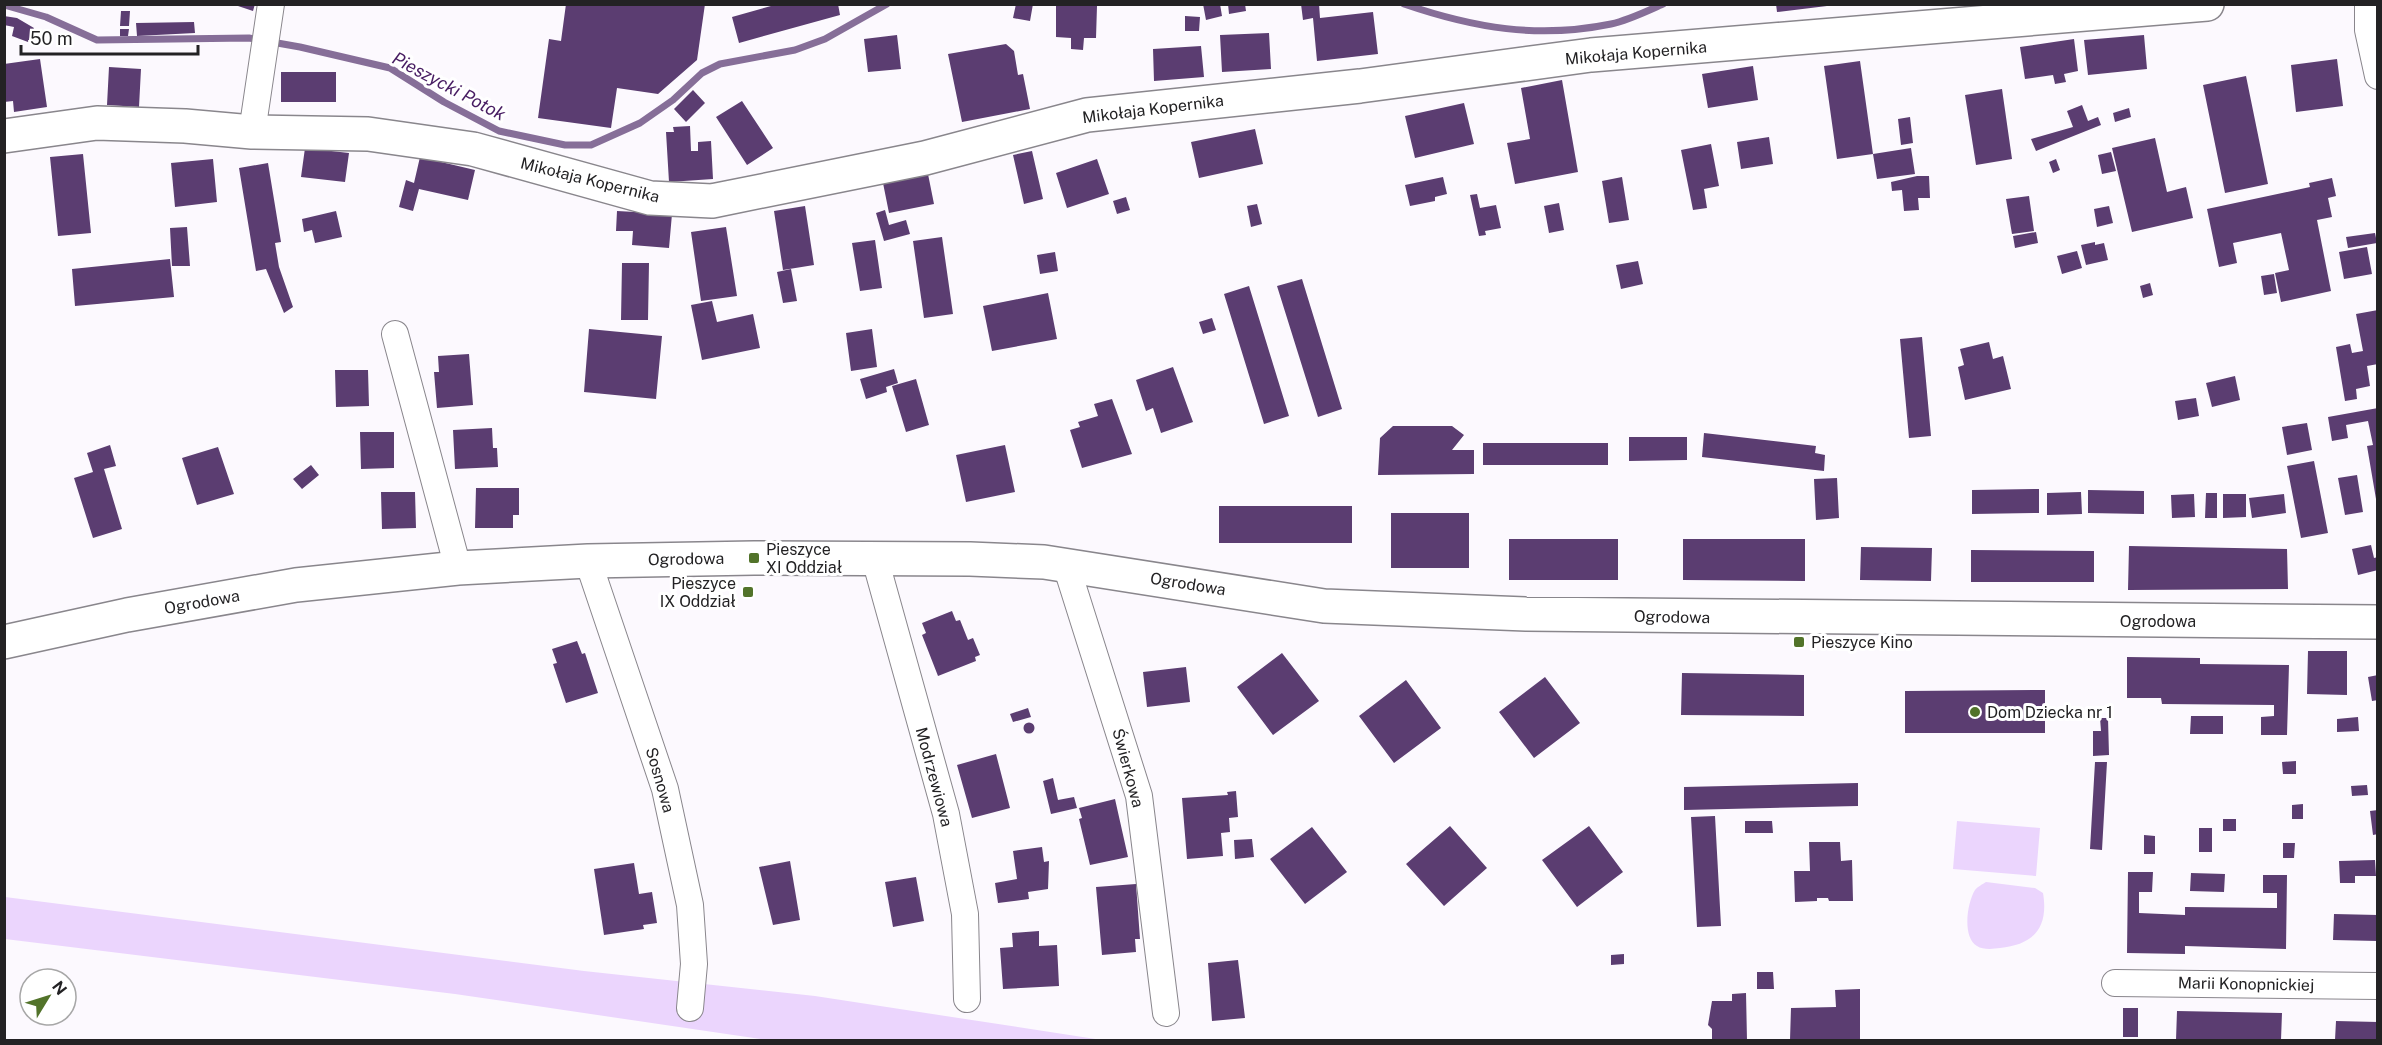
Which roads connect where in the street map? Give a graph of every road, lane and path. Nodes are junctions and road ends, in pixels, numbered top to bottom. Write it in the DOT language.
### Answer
graph roads {
  1 [pos="2207,4"];
  2 [pos="2368,4"];
  3 [pos="270,9"];
  4 [pos="2378,76"];
  5 [pos="252,132"];
  6 [pos="4,136"];
  7 [pos="395,334"];
  8 [pos="876,559"];
  9 [pos="588,561"];
  10 [pos="1066,565"];
  11 [pos="458,568"];
  12 [pos="2378,622"];
  13 [pos="4,642"];
  14 [pos="2115,983"];
  15 [pos="2378,986"];
  16 [pos="968,999"];
  17 [pos="690,1008"];
  18 [pos="1166,1013"];
  1 -- 5 [label="street, Mikołaja Kopernika"];
  2 -- 4 [label="street"];
  3 -- 5 [label="street"];
  5 -- 6 [label="street, Mikołaja Kopernika"];
  7 -- 11 [label="street"];
  8 -- 9 [label="street, Ogrodowa"];
  8 -- 10 [label="street, Ogrodowa"];
  8 -- 16 [label="street, Modrzewiowa"];
  9 -- 11 [label="street, Ogrodowa"];
  9 -- 17 [label="street, Sosnowa"];
  10 -- 12 [label="street, Ogrodowa"];
  10 -- 18 [label="street, Świerkowa"];
  11 -- 13 [label="street, Ogrodowa"];
  14 -- 15 [label="street, Marii Konopnickiej"];
}
